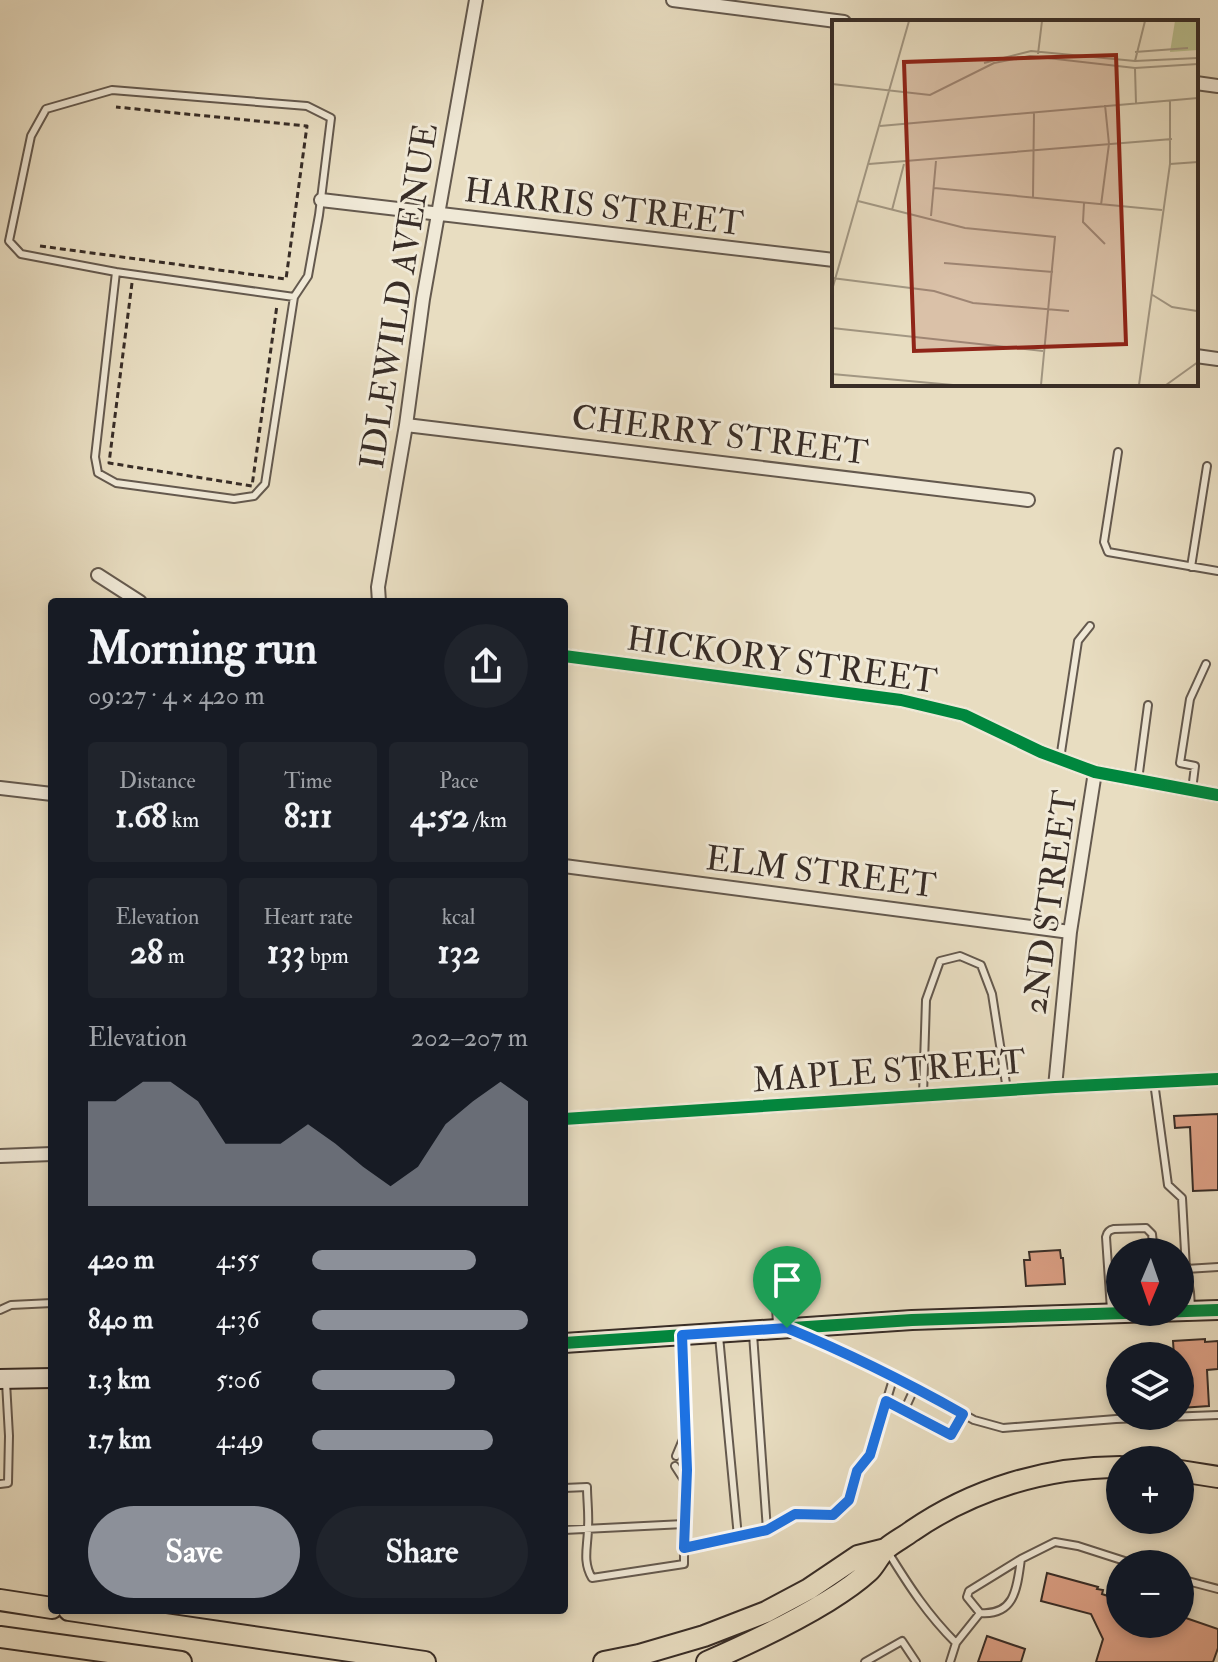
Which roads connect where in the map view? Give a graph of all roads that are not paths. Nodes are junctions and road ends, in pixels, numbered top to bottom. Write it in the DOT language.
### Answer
graph roads {
  1 [pos="476,0"];
  2 [pos="673,0"];
  3 [pos="832,20"];
  4 [pos="1198,83"];
  5 [pos="1218,86"];
  6 [pos="321,200"];
  7 [pos="438,215"];
  8 [pos="0,232"];
  9 [pos="11,234"];
  10 [pos="832,260"];
  11 [pos="116,272"];
  12 [pos="294,297"];
  13 [pos="1198,356"];
  14 [pos="1218,359"];
  15 [pos="406,425"];
  16 [pos="1118,452"];
  17 [pos="1207,466"];
  18 [pos="1028,500"];
  19 [pos="1191,567"];
  20 [pos="1218,571"];
  21 [pos="98,575"];
  22 [pos="134,598"];
  23 [pos="378,598"];
  24 [pos="1090,626"];
  25 [pos="568,657"];
  26 [pos="1206,664"];
  27 [pos="1148,705"];
  28 [pos="1060,759"];
  29 [pos="1095,772"];
  30 [pos="1138,780"];
  31 [pos="0,788"];
  32 [pos="1192,790"];
  33 [pos="48,794"];
  34 [pos="1218,795"];
  35 [pos="568,867"];
  36 [pos="1070,932"];
  37 [pos="1218,1079"];
  38 [pos="1154,1082"];
  39 [pos="1055,1087"];
  40 [pos="1007,1090"];
  41 [pos="923,1096"];
  42 [pos="568,1119"];
  43 [pos="48,1154"];
  44 [pos="0,1156"];
  45 [pos="1106,1238"];
  46 [pos="1152,1238"];
  47 [pos="1184,1238"];
  48 [pos="774,1267"];
  49 [pos="1218,1267"];
  50 [pos="1194,1268"];
  51 [pos="48,1303"];
  52 [pos="0,1310"];
  53 [pos="1218,1310"];
  54 [pos="1194,1312"];
  55 [pos="1106,1314"];
  56 [pos="782,1328"];
  57 [pos="752,1331"];
  58 [pos="718,1333"];
  59 [pos="682,1335"];
  60 [pos="568,1343"];
  61 [pos="894,1376"];
  62 [pos="3,1378"];
  63 [pos="48,1378"];
  64 [pos="915,1387"];
  65 [pos="886,1401"];
  66 [pos="904,1411"];
  67 [pos="963,1414"];
  68 [pos="1218,1415"];
  69 [pos="686,1435"];
  70 [pos="676,1456"];
  71 [pos="675,1466"];
  72 [pos="1106,1468"];
  73 [pos="1194,1473"];
  74 [pos="1218,1477"];
  75 [pos="686,1483"];
  76 [pos="0,1484"];
  77 [pos="568,1488"];
  78 [pos="684,1524"];
  79 [pos="588,1529"];
  80 [pos="568,1530"];
  81 [pos="767,1530"];
  82 [pos="738,1537"];
  83 [pos="684,1548"];
  84 [pos="886,1549"];
  85 [pos="1106,1555"];
  86 [pos="1021,1559"];
  87 [pos="1194,1583"];
  88 [pos="1218,1592"];
  89 [pos="0,1600"];
  90 [pos="48,1607"];
  91 [pos="980,1613"];
  92 [pos="96,1614"];
  93 [pos="0,1637"];
  94 [pos="956,1643"];
  95 [pos="181,1662"];
  96 [pos="425,1662"];
  97 [pos="604,1662"];
  98 [pos="707,1662"];
  99 [pos="865,1662"];
  100 [pos="916,1662"];
  101 [pos="950,1662"];
  1 -- 7 [label="street, IDLEWILD AVENUE"];
  2 -- 3 [label="street"];
  4 -- 5 [label="street"];
  6 -- 7 [label="street, HARRIS STREET"];
  6 -- 9 [label="lane"];
  6 -- 12 [label="lane"];
  7 -- 10 [label="street, HARRIS STREET"];
  7 -- 15 [label="street, IDLEWILD AVENUE"];
  8 -- 9 [label="lane"];
  9 -- 11 [label="lane"];
  11 -- 12 [label="lane"];
  11 -- 12 [label="lane"];
  13 -- 14 [label="street"];
  15 -- 18 [label="street, CHERRY STREET"];
  15 -- 23 [label="street, IDLEWILD AVENUE"];
  16 -- 19 [label="lane"];
  17 -- 19 [label="lane"];
  19 -- 20 [label="lane"];
  21 -- 22 [label="street"];
  24 -- 28 [label="lane"];
  25 -- 28 [label="street, HICKORY STREET"];
  26 -- 32 [label="lane"];
  27 -- 30 [label="lane"];
  28 -- 29 [label="street, HICKORY STREET"];
  29 -- 30 [label="street, HICKORY STREET"];
  29 -- 36 [label="street, 2ND STREET"];
  30 -- 32 [label="street, HICKORY STREET"];
  31 -- 33 [label="street"];
  32 -- 34 [label="street, HICKORY STREET"];
  35 -- 36 [label="street, ELM STREET"];
  36 -- 39 [label="street, 2ND STREET"];
  37 -- 38 [label="street, MAPLE STREET"];
  38 -- 39 [label="street, MAPLE STREET"];
  38 -- 47 [label="lane"];
  39 -- 40 [label="street, MAPLE STREET"];
  40 -- 41 [label="street, MAPLE STREET"];
  40 -- 41 [label="lane"];
  41 -- 42 [label="street, MAPLE STREET"];
  43 -- 44 [label="street"];
  45 -- 46 [label="lane"];
  48 -- 56 [label="lane"];
  49 -- 50 [label="lane"];
  51 -- 52 [label="lane"];
  53 -- 54 [label="street"];
  55 -- 56 [label="street"];
  56 -- 57 [label="street"];
  56 -- 61 [label="lane"];
  57 -- 58 [label="street"];
  57 -- 81 [label="lane"];
  58 -- 59 [label="street"];
  58 -- 82 [label="lane"];
  59 -- 60 [label="street"];
  59 -- 69 [label="lane"];
  61 -- 64 [label="lane"];
  61 -- 65 [label="lane"];
  62 -- 63 [label="street"];
  62 -- 76 [label="lane"];
  64 -- 66 [label="lane"];
  64 -- 67 [label="lane"];
  65 -- 66 [label="lane"];
  65 -- 81 [label="lane"];
  66 -- 67 [label="lane"];
  67 -- 68 [label="lane"];
  69 -- 70 [label="lane"];
  69 -- 75 [label="lane"];
  71 -- 75 [label="lane"];
  72 -- 84 [label="main road"];
  73 -- 74 [label="main road"];
  75 -- 78 [label="lane"];
  77 -- 79 [label="lane"];
  78 -- 79 [label="lane"];
  78 -- 83 [label="lane"];
  79 -- 80 [label="lane"];
  79 -- 83 [label="lane"];
  81 -- 82 [label="lane"];
  82 -- 83 [label="lane"];
  84 -- 94 [label="lane"];
  84 -- 97 [label="main road"];
  84 -- 98 [label="main road"];
  85 -- 86 [label="lane"];
  86 -- 91 [label="lane"];
  86 -- 91 [label="lane"];
  87 -- 88 [label="lane"];
  89 -- 90 [label="main road"];
  91 -- 94 [label="lane"];
  92 -- 96 [label="main road"];
  93 -- 95 [label="main road"];
  94 -- 101 [label="lane"];
  99 -- 100 [label="lane"];
}
